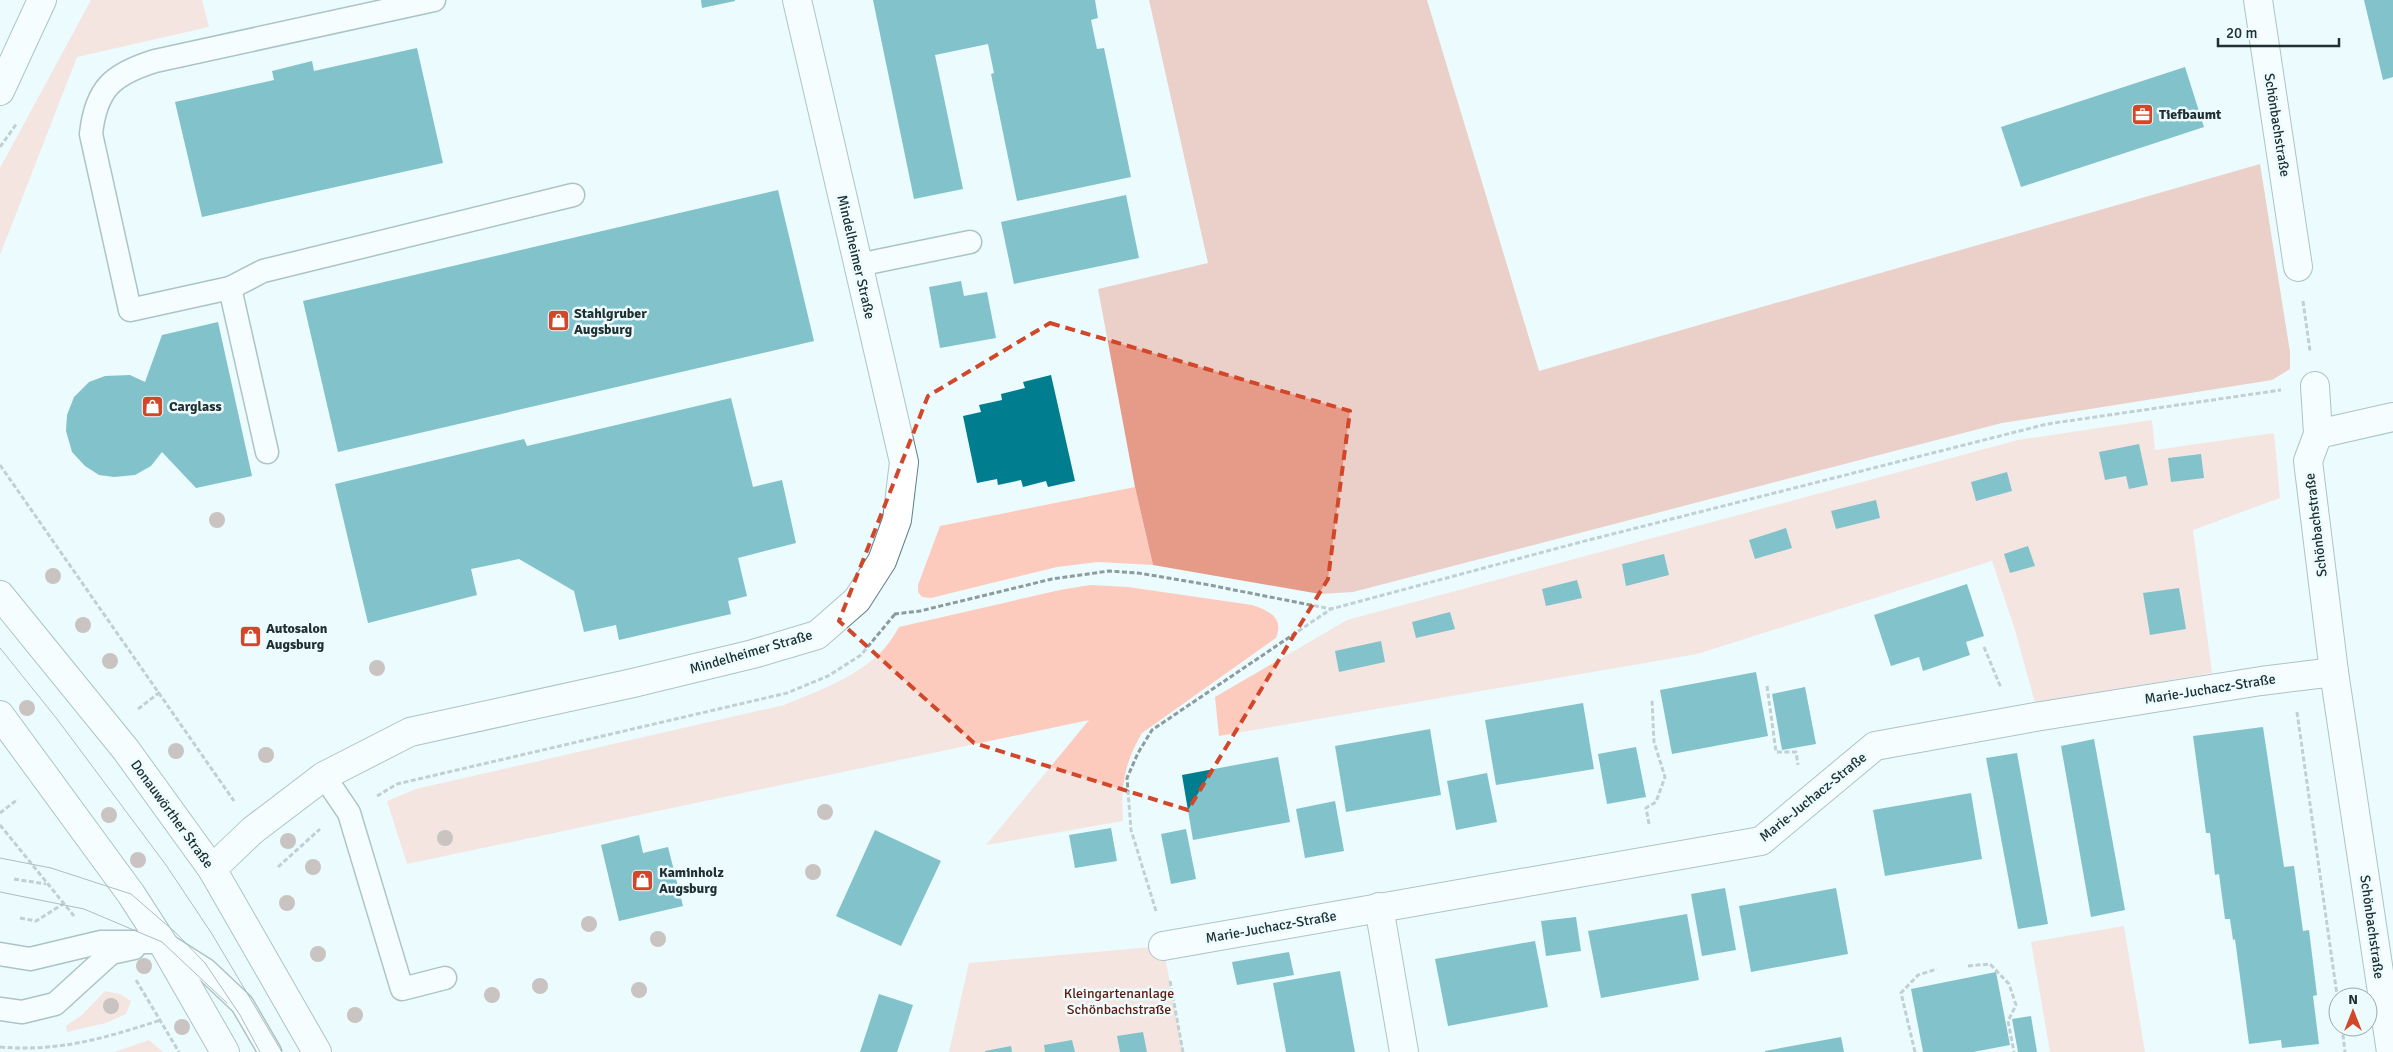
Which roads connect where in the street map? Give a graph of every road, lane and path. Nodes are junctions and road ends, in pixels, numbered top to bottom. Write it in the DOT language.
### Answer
graph roads {
  1 [pos="42,0"];
  2 [pos="434,0"];
  3 [pos="797,0"];
  4 [pos="2258,0"];
  5 [pos="0,90"];
  6 [pos="573,195"];
  7 [pos="970,242"];
  8 [pos="858,265"];
  9 [pos="2298,267"];
  10 [pos="230,288"];
  11 [pos="2315,386"];
  12 [pos="2393,417"];
  13 [pos="2318,434"];
  14 [pos="267,452"];
  15 [pos="0,465"];
  16 [pos="0,594"];
  17 [pos="857,600"];
  18 [pos="1331,609"];
  19 [pos="895,614"];
  20 [pos="1984,647"];
  21 [pos="2334,672"];
  22 [pos="2292,677"];
  23 [pos="1767,686"];
  24 [pos="1652,699"];
  25 [pos="0,715"];
  26 [pos="2014,721"];
  27 [pos="324,776"];
  28 [pos="1806,804"];
  29 [pos="349,813"];
  30 [pos="253,830"];
  31 [pos="1656,859"];
  32 [pos="278,867"];
  33 [pos="212,869"];
  34 [pos="14,879"];
  35 [pos="47,884"];
  36 [pos="63,904"];
  37 [pos="1379,907"];
  38 [pos="20,918"];
  39 [pos="2382,923"];
  40 [pos="162,942"];
  41 [pos="1163,946"];
  42 [pos="0,954"];
  43 [pos="1968,966"];
  44 [pos="1937,969"];
  45 [pos="445,978"];
  46 [pos="2336,987"];
  47 [pos="0,1009"];
  48 [pos="2343,1037"];
  49 [pos="0,1047"];
  50 [pos="179,1052"];
  51 [pos="225,1052"];
  52 [pos="270,1052"];
  53 [pos="317,1052"];
  54 [pos="1183,1052"];
  55 [pos="1404,1052"];
  56 [pos="1915,1052"];
  57 [pos="2014,1052"];
  58 [pos="2345,1052"];
  59 [pos="2390,1052"];
  1 -- 5 [label="street"];
  2 -- 10 [label="lane"];
  3 -- 8 [label="street, Mindelheimer Straße"];
  4 -- 9 [label="street, Schönbachstraße"];
  6 -- 10 [label="lane"];
  7 -- 8 [label="lane"];
  8 -- 17 [label="street, Mindelheimer Straße"];
  9 -- 11 [label="path"];
  10 -- 14 [label="lane"];
  11 -- 13 [label="street, Schönbachstraße"];
  11 -- 18 [label="path"];
  12 -- 13 [label="street"];
  13 -- 21 [label="street, Schönbachstraße"];
  15 -- 30 [label="path"];
  16 -- 33 [label="street, Donauwörther Straße"];
  17 -- 19 [label="path"];
  17 -- 27 [label="street, Mindelheimer Straße"];
  18 -- 19 [label="path"];
  18 -- 41 [label="path"];
  19 -- 29 [label="path"];
  20 -- 26 [label="path"];
  21 -- 22 [label="street, Marie-Juchacz-Straße"];
  21 -- 39 [label="street, Schönbachstraße"];
  22 -- 26 [label="street, Marie-Juchacz-Straße"];
  22 -- 46 [label="path"];
  23 -- 28 [label="path"];
  24 -- 31 [label="path"];
  25 -- 40 [label="street"];
  26 -- 28 [label="street, Marie-Juchacz-Straße"];
  27 -- 29 [label="lane"];
  27 -- 30 [label="street, Mindelheimer Straße"];
  28 -- 31 [label="street, Marie-Juchacz-Straße"];
  29 -- 32 [label="path"];
  29 -- 45 [label="lane"];
  30 -- 33 [label="street, Mindelheimer Straße"];
  31 -- 37 [label="street, Marie-Juchacz-Straße"];
  33 -- 53 [label="street, Donauwörther Straße"];
  34 -- 35 [label="path"];
  36 -- 38 [label="path"];
  37 -- 41 [label="street, Marie-Juchacz-Straße"];
  37 -- 55 [label="street"];
  39 -- 59 [label="street, Schönbachstraße"];
  40 -- 42 [label="lane"];
  40 -- 47 [label="lane"];
  40 -- 51 [label="street"];
  40 -- 52 [label="lane"];
  41 -- 54 [label="path"];
  43 -- 57 [label="path"];
  44 -- 56 [label="path"];
  48 -- 58 [label="path"];
  49 -- 50 [label="path"];
}
